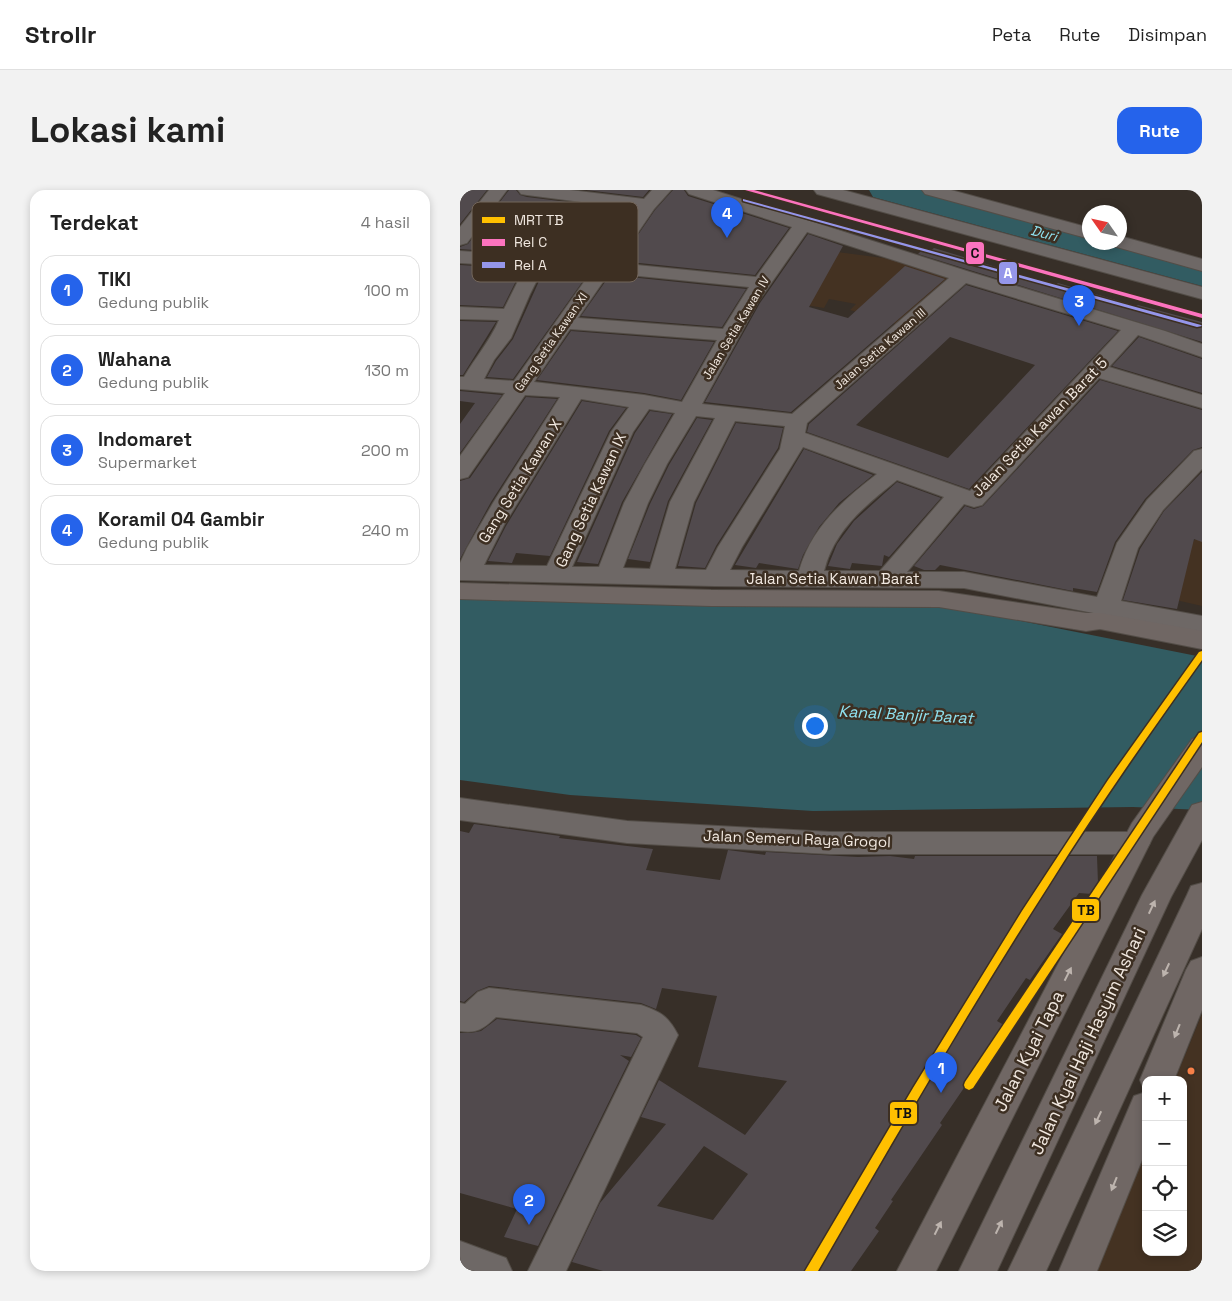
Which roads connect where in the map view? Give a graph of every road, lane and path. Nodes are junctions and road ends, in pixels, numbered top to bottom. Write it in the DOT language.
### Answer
graph roads {
  1 [pos="498,190"];
  2 [pos="527,190"];
  3 [pos="662,190"];
  4 [pos="695,190"];
  5 [pos="822,190"];
  6 [pos="931,190"];
  7 [pos="489,202"];
  8 [pos="624,202"];
  9 [pos="638,204"];
  10 [pos="648,205"];
  11 [pos="638,219"];
  12 [pos="472,224"];
  13 [pos="804,224"];
  14 [pos="1082,232"];
  15 [pos="460,239"];
  16 [pos="1127,244"];
  17 [pos="1202,265"];
  18 [pos="638,270"];
  19 [pos="963,276"];
  20 [pos="527,282"];
  21 [pos="593,282"];
  22 [pos="762,283"];
  23 [pos="1202,293"];
  24 [pos="460,313"];
  25 [pos="512,315"];
  26 [pos="564,323"];
  27 [pos="1134,328"];
  28 [pos="729,335"];
  29 [pos="1202,351"];
  30 [pos="1095,370"];
  31 [pos="465,383"];
  32 [pos="520,388"];
  33 [pos="574,392"];
  34 [pos="644,401"];
  35 [pos="1202,402"];
  36 [pos="689,409"];
  37 [pos="729,412"];
  38 [pos="796,429"];
  39 [pos="1202,456"];
  40 [pos="460,472"];
  41 [pos="893,472"];
  42 [pos="959,495"];
  43 [pos="556,574"];
  44 [pos="608,575"];
  45 [pos="660,577"];
  46 [pos="463,578"];
  47 [pos="714,578"];
  48 [pos="888,578"];
  49 [pos="809,579"];
  50 [pos="1107,606"];
  51 [pos="1086,622"];
  52 [pos="1202,625"];
  53 [pos="1202,640"];
  54 [pos="1202,648"];
  55 [pos="1202,746"];
  56 [pos="460,809"];
  57 [pos="1202,813"];
  58 [pos="1139,837"];
  59 [pos="1202,895"];
  60 [pos="1202,970"];
  61 [pos="460,1017"];
  62 [pos="1159,1076"];
  63 [pos="1142,1117"];
  64 [pos="460,1259"];
  65 [pos="493,1271"];
  66 [pos="547,1271"];
  67 [pos="916,1271"];
  68 [pos="978,1271"];
  69 [pos="1028,1271"];
  70 [pos="1078,1271"];
  1 -- 7 [label="street"];
  2 -- 8 [label="street"];
  3 -- 10 [label="street, Gang Setia Kawan XI"];
  4 -- 13 [label="street"];
  5 -- 23 [label="street"];
  6 -- 14 [label="street"];
  9 -- 10 [label="street"];
  10 -- 11 [label="street, Gang Setia Kawan XI"];
  12 -- 15 [label="street"];
  13 -- 19 [label="street"];
  13 -- 22 [label="street, Jalan Setia Kawan IV"];
  16 -- 17 [label="street"];
  18 -- 22 [label="street"];
  19 -- 27 [label="street"];
  19 -- 38 [label="street, Jalan Setia Kawan III"];
  20 -- 25 [label="street"];
  21 -- 26 [label="street, Gang Setia Kawan XI"];
  22 -- 28 [label="street, Jalan Setia Kawan IV"];
  24 -- 25 [label="street"];
  25 -- 31 [label="street"];
  26 -- 28 [label="street"];
  26 -- 32 [label="street, Gang Setia Kawan XI"];
  27 -- 29 [label="street"];
  27 -- 30 [label="street, Jalan Setia Kawan Barat 5"];
  28 -- 36 [label="street, Jalan Setia Kawan IV"];
  30 -- 35 [label="street"];
  30 -- 42 [label="street, Jalan Setia Kawan Barat 5"];
  31 -- 32 [label="street, Jalan Setia Kawan Barat 5"];
  32 -- 33 [label="street, Jalan Setia Kawan Barat 5"];
  32 -- 40 [label="street, Gang Setia Kawan XI"];
  33 -- 34 [label="street, Jalan Setia Kawan Barat 5"];
  33 -- 46 [label="street, Gang Setia Kawan X"];
  34 -- 36 [label="street, Jalan Setia Kawan Barat 5"];
  34 -- 43 [label="street, Gang Setia Kawan IX"];
  36 -- 37 [label="street, Jalan Setia Kawan Barat 5"];
  36 -- 44 [label="street, Jalan Setia Kawan IV"];
  37 -- 38 [label="street, Jalan Setia Kawan Barat 5"];
  37 -- 45 [label="street"];
  38 -- 41 [label="street, Jalan Setia Kawan Barat 5"];
  38 -- 47 [label="street"];
  39 -- 50 [label="street"];
  41 -- 42 [label="street, Jalan Setia Kawan Barat 5"];
  41 -- 49 [label="street"];
  42 -- 48 [label="street"];
  43 -- 44 [label="street, Jalan Setia Kawan Barat"];
  43 -- 46 [label="street, Jalan Setia Kawan Barat"];
  44 -- 45 [label="street, Jalan Setia Kawan Barat"];
  45 -- 47 [label="street, Jalan Setia Kawan Barat"];
  46 -- 51 [label="main road, Jalan Setia Kawan Barat"];
  47 -- 49 [label="street, Jalan Setia Kawan Barat"];
  48 -- 49 [label="street, Jalan Setia Kawan Barat"];
  48 -- 50 [label="street, Jalan Setia Kawan Barat"];
  50 -- 52 [label="street, Jalan Setia Kawan Barat"];
  51 -- 53 [label="main road, Jalan Setia Kawan Barat"];
  51 -- 54 [label="main road, Jalan Setia Kawan Barat"];
  55 -- 58 [label="main road"];
  56 -- 58 [label="street, Jalan Semeru Raya Grogol"];
  68 -- 57 [label="main road, Jalan Kyai Haji Hasyim Ashari, one-way"];
  67 -- 58 [label="main road, Jalan Kyai Tapa, one-way"];
  59 -- 69 [label="main road, one-way"];
  60 -- 62 [label="main road, one-way"];
  61 -- 66 [label="street"];
  63 -- 70 [label="main road, one-way"];
  64 -- 65 [label="street"];
}
